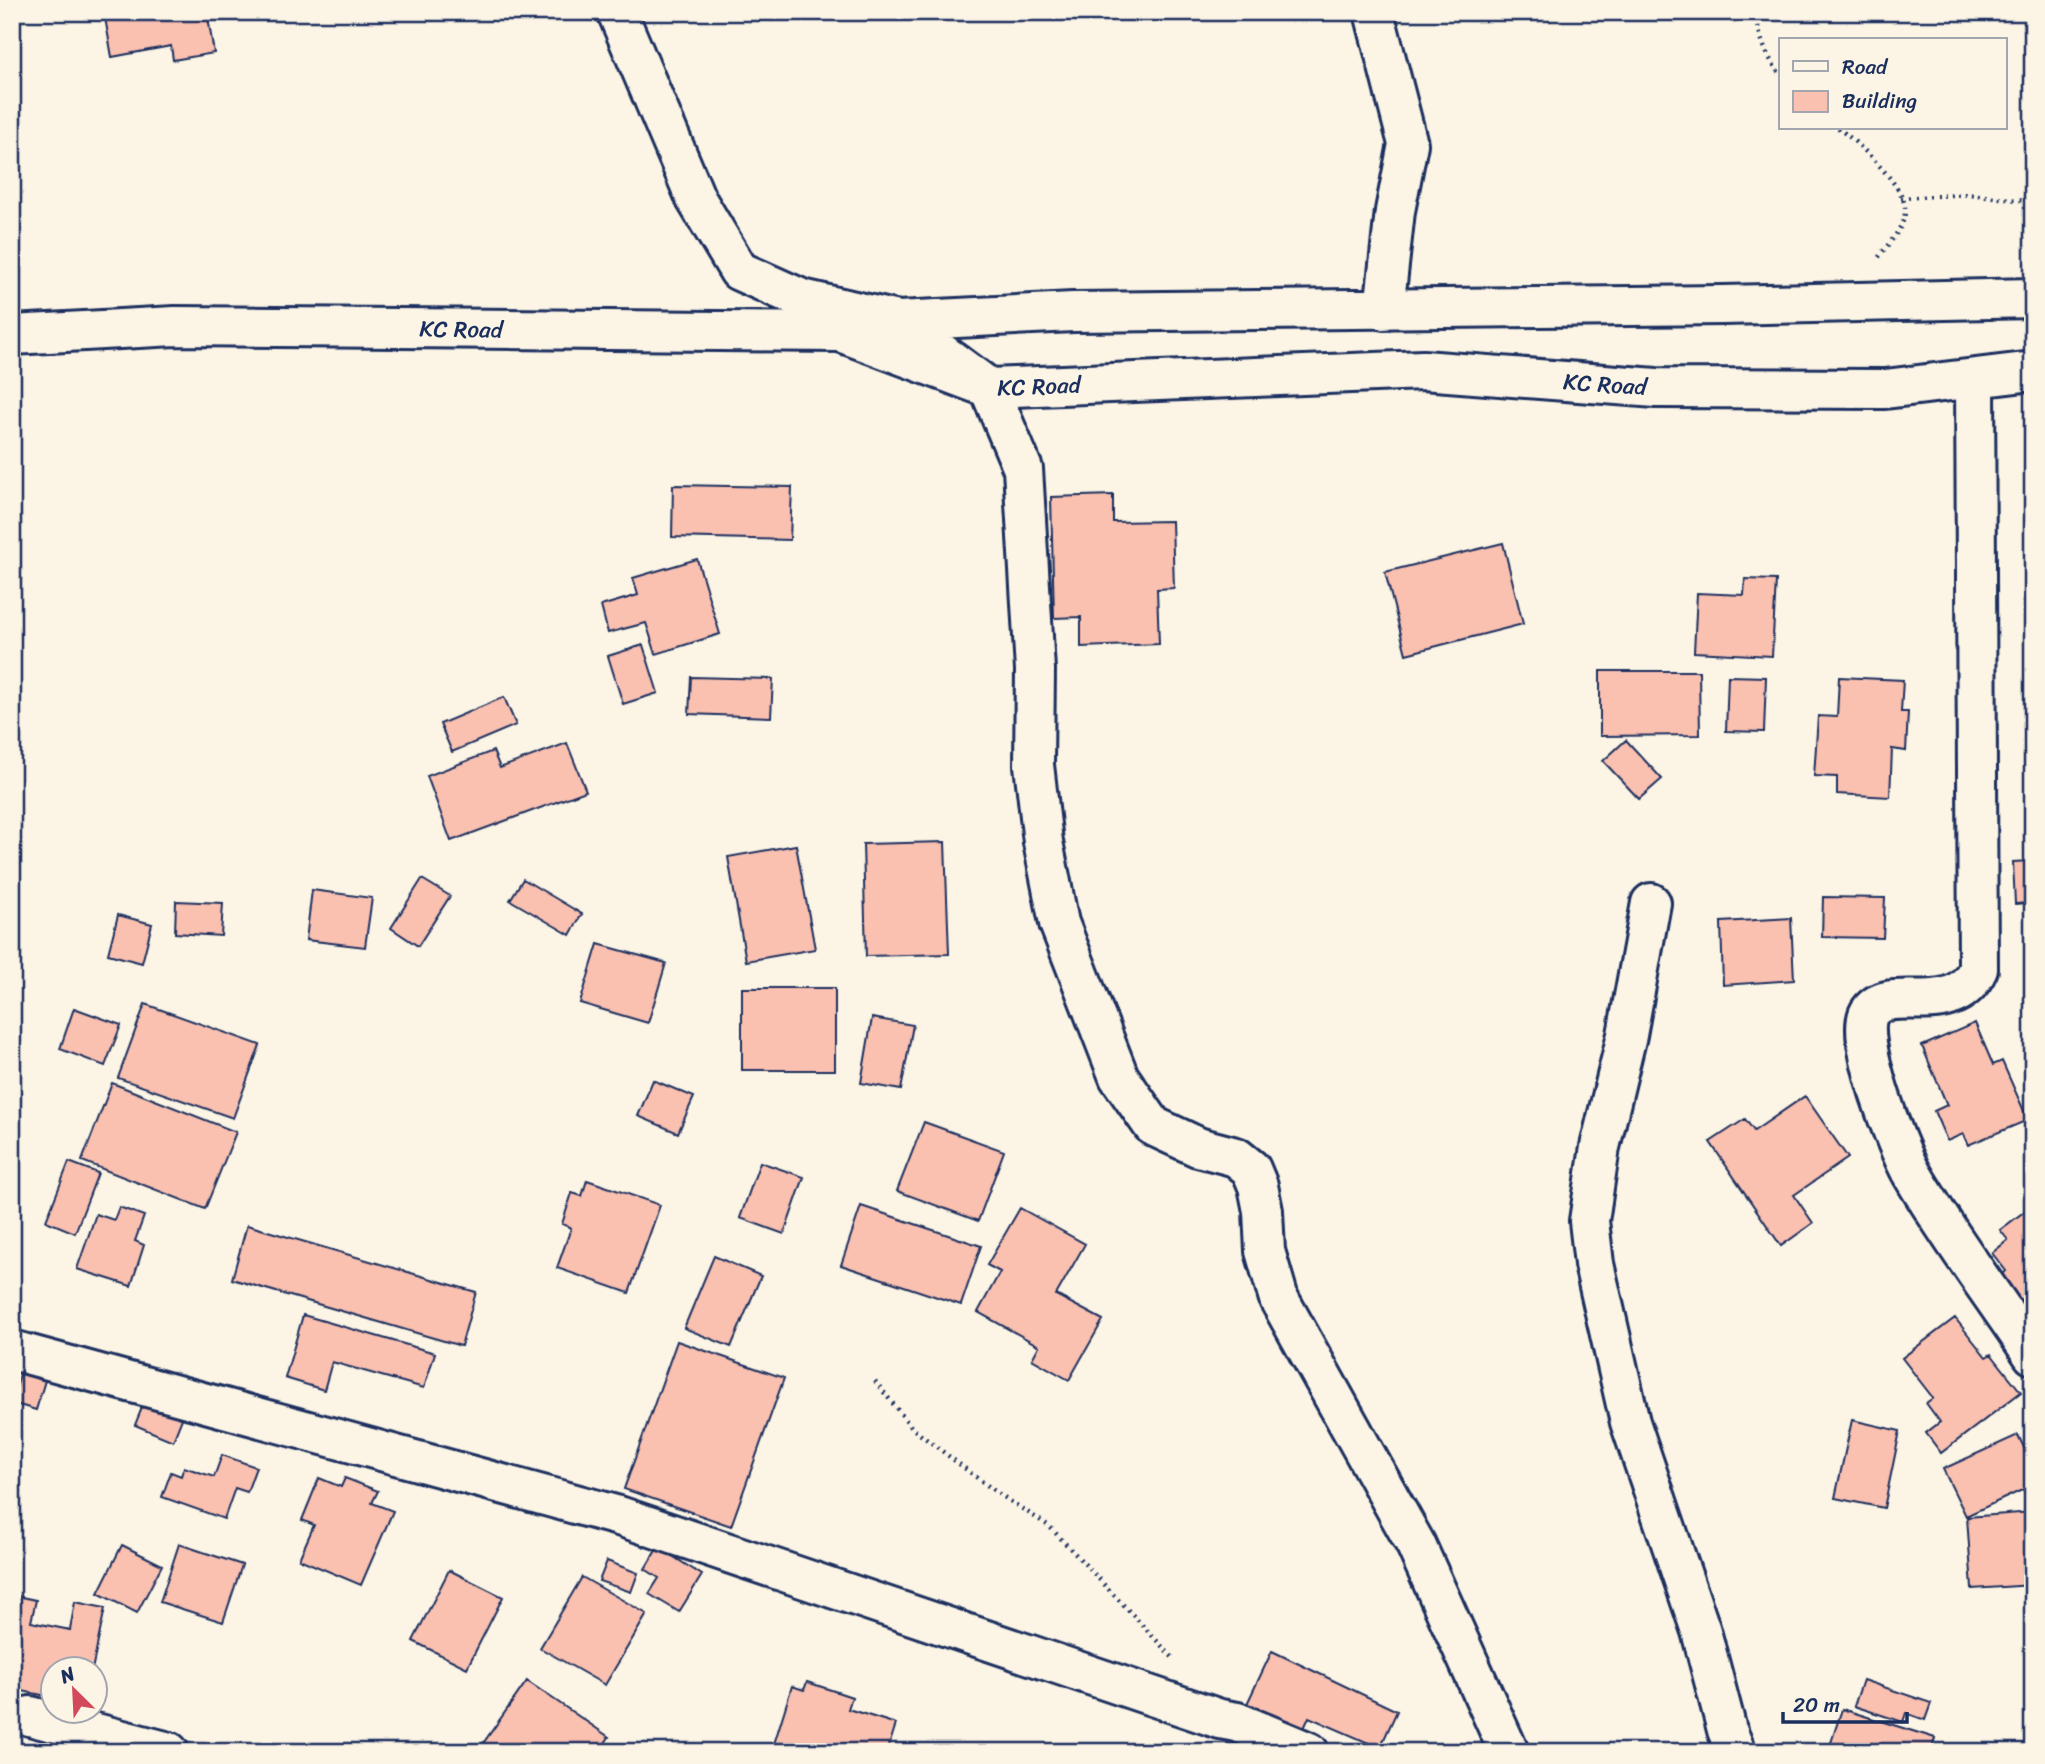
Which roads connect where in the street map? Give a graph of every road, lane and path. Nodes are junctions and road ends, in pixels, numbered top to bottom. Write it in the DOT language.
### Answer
graph roads {
  1 [pos="617,12"];
  2 [pos="1374,12"];
  3 [pos="1756,12"];
  4 [pos="1779,72"];
  5 [pos="1841,130"];
  6 [pos="1901,198"];
  7 [pos="2033,202"];
  8 [pos="2033,298"];
  9 [pos="1851,302"];
  10 [pos="1384,310"];
  11 [pos="898,321"];
  12 [pos="12,335"];
  13 [pos="2033,371"];
  14 [pos="1975,378"];
  15 [pos="989,388"];
  16 [pos="1650,904"];
  17 [pos="12,1350"];
  18 [pos="2033,1355"];
  19 [pos="875,1381"];
  20 [pos="1182,1670"];
  21 [pos="30,1716"];
  22 [pos="1233,1737"];
  23 [pos="169,1752"];
  24 [pos="1309,1752"];
  25 [pos="1509,1752"];
  26 [pos="1736,1752"];
  1 -- 11 [label="street"];
  2 -- 10 [label="street"];
  3 -- 4 [label="path"];
  5 -- 6 [label="path"];
  6 -- 7 [label="path"];
  6 -- 9 [label="path"];
  8 -- 9 [label="street"];
  9 -- 10 [label="street"];
  10 -- 11 [label="street"];
  11 -- 15 [label="street"];
  12 -- 15 [label="street, KC Road"];
  13 -- 14 [label="street, KC Road"];
  14 -- 15 [label="street, KC Road"];
  14 -- 18 [label="street"];
  15 -- 25 [label="street"];
  16 -- 26 [label="street"];
  17 -- 22 [label="street"];
  19 -- 20 [label="path"];
  21 -- 23 [label="street"];
  22 -- 24 [label="street"];
}
